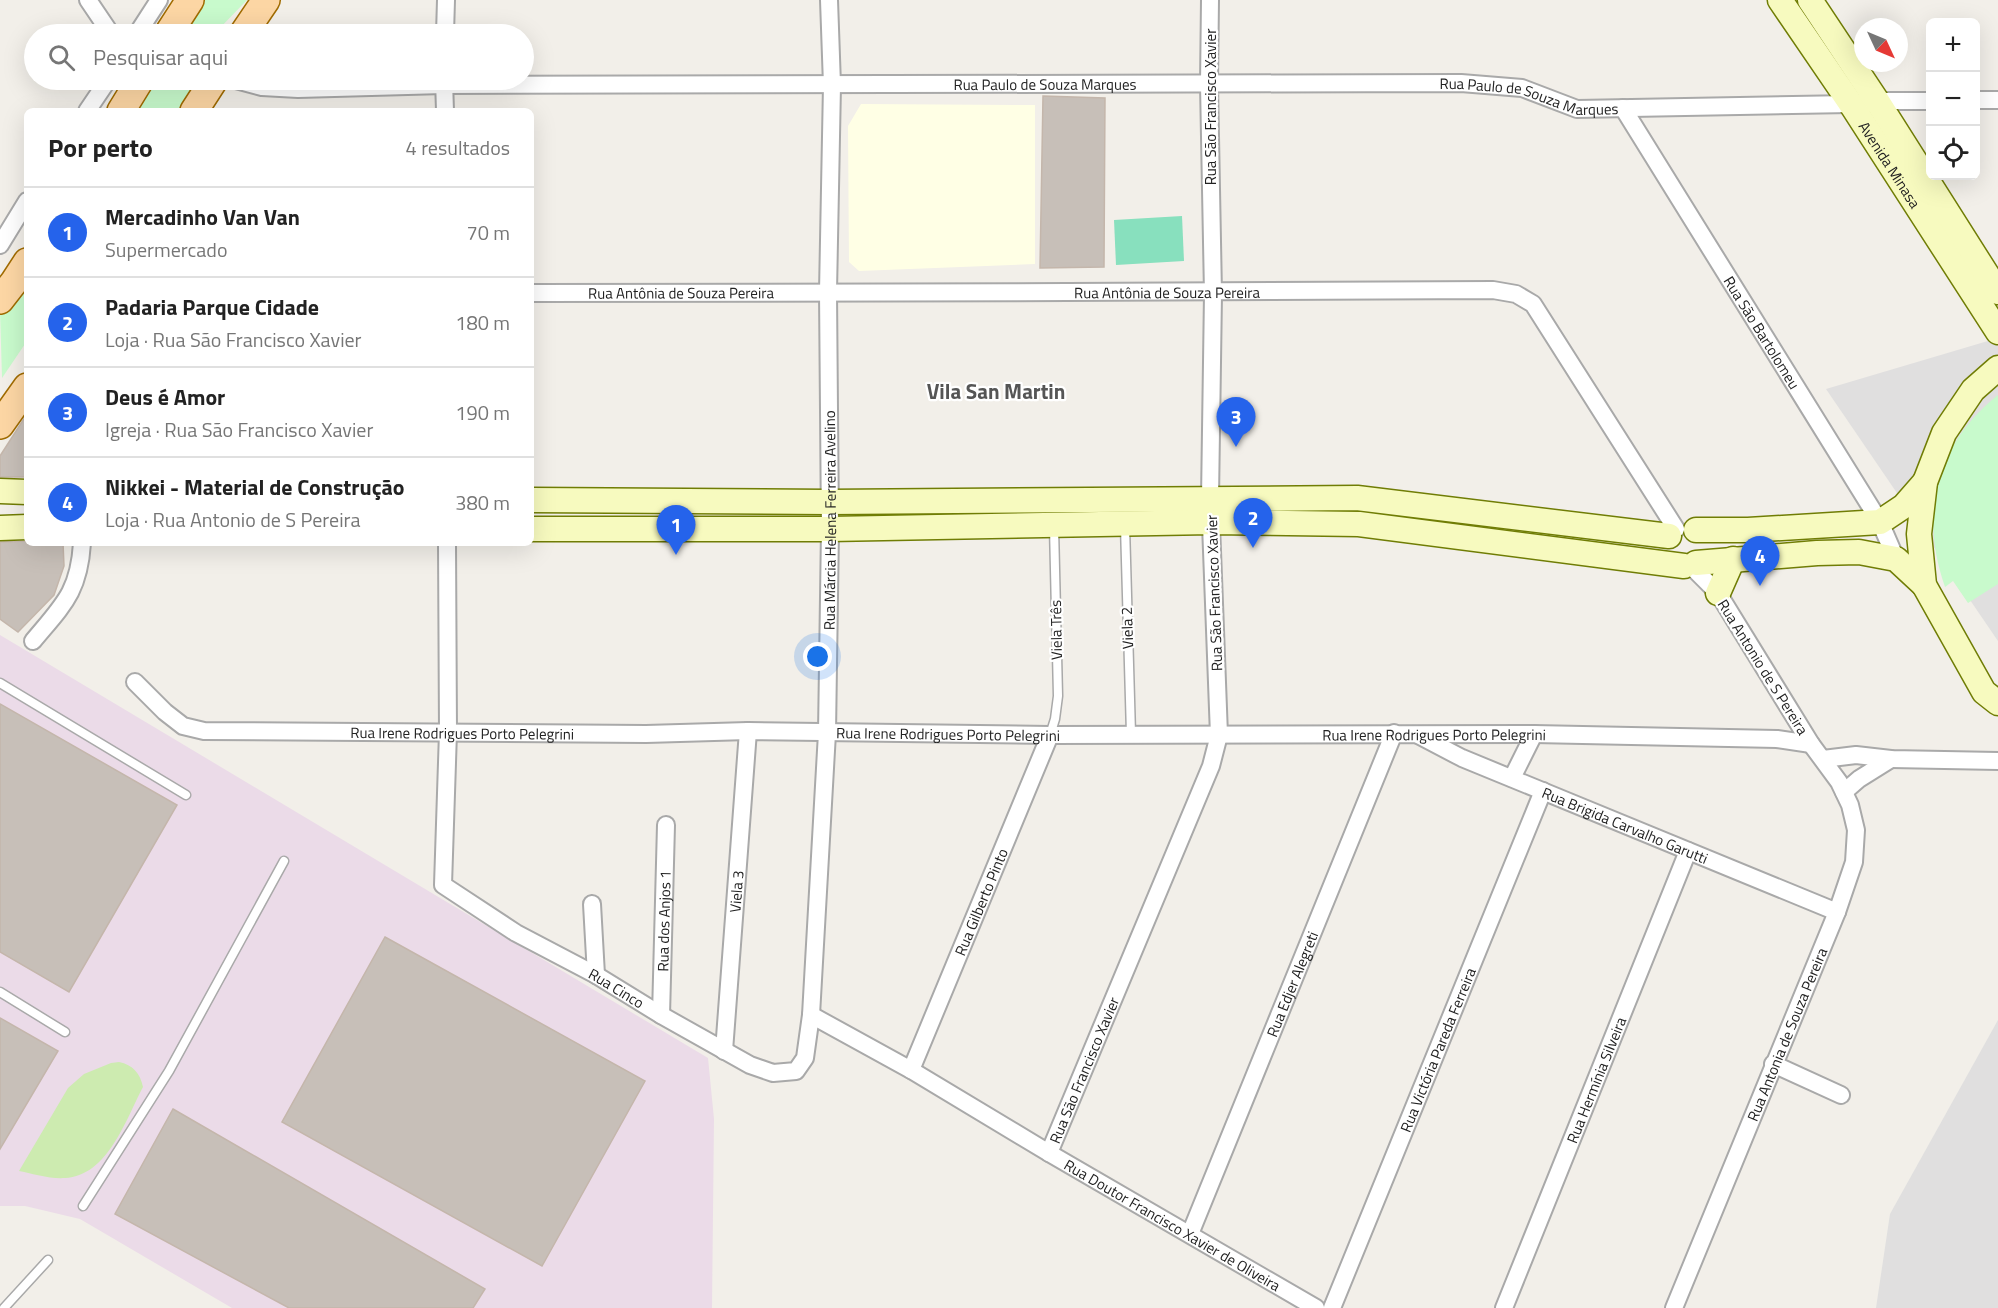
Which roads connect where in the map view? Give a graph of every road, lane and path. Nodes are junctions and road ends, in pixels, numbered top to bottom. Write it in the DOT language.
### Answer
graph roads {
  1 [pos="88,0"];
  2 [pos="159,0"];
  3 [pos="190,0"];
  4 [pos="266,0"];
  5 [pos="446,0"];
  6 [pos="829,0"];
  7 [pos="1210,0"];
  8 [pos="1780,0"];
  9 [pos="1810,0"];
  10 [pos="104,24"];
  11 [pos="143,24"];
  12 [pos="174,24"];
  13 [pos="250,24"];
  14 [pos="445,24"];
  15 [pos="534,83"];
  16 [pos="1209,84"];
  17 [pos="832,86"];
  18 [pos="101,90"];
  19 [pos="134,90"];
  20 [pos="208,90"];
  21 [pos="444,90"];
  22 [pos="1980,100"];
  23 [pos="1998,100"];
  24 [pos="1877,101"];
  25 [pos="1926,101"];
  26 [pos="1851,104"];
  27 [pos="89,108"];
  28 [pos="123,108"];
  29 [pos="196,108"];
  30 [pos="445,108"];
  31 [pos="1623,108"];
  32 [pos="24,206"];
  33 [pos="0,245"];
  34 [pos="24,267"];
  35 [pos="828,292"];
  36 [pos="1998,292"];
  37 [pos="534,293"];
  38 [pos="1213,294"];
  39 [pos="0,300"];
  40 [pos="1998,332"];
  41 [pos="1998,368"];
  42 [pos="24,391"];
  43 [pos="2,417"];
  44 [pos="1925,483"];
  45 [pos="0,491"];
  46 [pos="24,492"];
  47 [pos="534,500"];
  48 [pos="829,502"];
  49 [pos="1210,510"];
  50 [pos="1881,522"];
  51 [pos="1125,523"];
  52 [pos="1053,524"];
  53 [pos="24,527"];
  54 [pos="0,528"];
  55 [pos="534,529"];
  56 [pos="830,529"];
  57 [pos="1680,532"];
  58 [pos="82,546"];
  59 [pos="447,546"];
  60 [pos="1733,559"];
  61 [pos="1896,559"];
  62 [pos="1690,565"];
  63 [pos="1924,585"];
  64 [pos="1718,593"];
  65 [pos="33,641"];
  66 [pos="135,682"];
  67 [pos="0,683"];
  68 [pos="1991,697"];
  69 [pos="1998,716"];
  70 [pos="1795,718"];
  71 [pos="748,731"];
  72 [pos="448,732"];
  73 [pos="827,733"];
  74 [pos="1394,733"];
  75 [pos="1131,734"];
  76 [pos="1416,734"];
  77 [pos="1534,734"];
  78 [pos="1050,735"];
  79 [pos="1219,735"];
  80 [pos="1777,739"];
  81 [pos="1811,744"];
  82 [pos="1823,759"];
  83 [pos="1891,759"];
  84 [pos="1998,761"];
  85 [pos="1512,778"];
  86 [pos="1543,791"];
  87 [pos="1844,792"];
  88 [pos="186,795"];
  89 [pos="666,825"];
  90 [pos="1688,851"];
  91 [pos="284,861"];
  92 [pos="591,904"];
  93 [pos="1837,912"];
  94 [pos="596,975"];
  95 [pos="0,992"];
  96 [pos="661,1015"];
  97 [pos="811,1015"];
  98 [pos="65,1032"];
  99 [pos="724,1051"];
  100 [pos="1773,1064"];
  101 [pos="911,1070"];
  102 [pos="796,1071"];
  103 [pos="1841,1095"];
  104 [pos="1049,1153"];
  105 [pos="83,1206"];
  106 [pos="1190,1234"];
  107 [pos="48,1260"];
  108 [pos="4,1307"];
  109 [pos="1316,1308"];
  110 [pos="1332,1308"];
  111 [pos="1504,1308"];
  112 [pos="1674,1308"];
  1 -- 10 [label="street"];
  2 -- 11 [label="street"];
  3 -- 12 [label="main road"];
  4 -- 13 [label="main road"];
  5 -- 14 [label="street"];
  6 -- 17 [label="street, Rua Márcia Helena Ferreira Avelino"];
  7 -- 16 [label="street, Rua São Francisco Xavier"];
  8 -- 26 [label="main road, Avenida Minasa"];
  9 -- 24 [label="main road, Avenida Minasa"];
  15 -- 17 [label="street, Rua Paulo de Souza Marques"];
  16 -- 17 [label="street, Rua Paulo de Souza Marques"];
  16 -- 31 [label="street, Rua Paulo de Souza Marques"];
  16 -- 38 [label="street, Rua São Francisco Xavier"];
  17 -- 35 [label="street, Rua Márcia Helena Ferreira Avelino"];
  18 -- 27 [label="street"];
  19 -- 28 [label="main road"];
  20 -- 29 [label="main road"];
  21 -- 30 [label="street"];
  22 -- 23 [label="street"];
  24 -- 25 [label="street, Rua Paulo de Souza Marques"];
  24 -- 26 [label="street, Rua Paulo de Souza Marques"];
  24 -- 36 [label="main road, Avenida Minasa"];
  26 -- 31 [label="street, Rua Paulo de Souza Marques"];
  26 -- 40 [label="main road, Avenida Minasa"];
  31 -- 50 [label="street, Rua São Bartolomeu"];
  32 -- 33 [label="street"];
  34 -- 39 [label="main road"];
  35 -- 37 [label="street, Rua Antônia de Souza Pereira"];
  35 -- 38 [label="street, Rua Antônia de Souza Pereira"];
  35 -- 48 [label="street, Rua Márcia Helena Ferreira Avelino"];
  38 -- 49 [label="street, Rua São Francisco Xavier"];
  38 -- 57 [label="street, Rua Antônia de Souza Pereira"];
  41 -- 44 [label="main road"];
  42 -- 43 [label="main road"];
  44 -- 50 [label="main road"];
  44 -- 63 [label="main road"];
  45 -- 46 [label="main road"];
  47 -- 48 [label="main road"];
  48 -- 49 [label="main road"];
  48 -- 56 [label="street, Rua Márcia Helena Ferreira Avelino"];
  49 -- 51 [label="main road"];
  49 -- 57 [label="main road"];
  49 -- 62 [label="main road"];
  49 -- 79 [label="street, Rua São Francisco Xavier"];
  50 -- 57 [label="main road"];
  50 -- 61 [label="street, Rua São Bartolomeu"];
  51 -- 52 [label="main road"];
  51 -- 75 [label="lane, Viela 2"];
  52 -- 56 [label="main road"];
  52 -- 78 [label="lane, Viela Três"];
  53 -- 54 [label="main road"];
  55 -- 56 [label="main road"];
  56 -- 73 [label="street, Rua Márcia Helena Ferreira Avelino"];
  57 -- 62 [label="main road"];
  57 -- 62 [label="main road"];
  58 -- 65 [label="street"];
  59 -- 72 [label="street"];
  60 -- 61 [label="main road"];
  60 -- 62 [label="main road"];
  60 -- 64 [label="main road"];
  61 -- 63 [label="main road"];
  62 -- 64 [label="street, Rua Antonio de S Pereira"];
  63 -- 68 [label="main road"];
  64 -- 70 [label="street, Rua Antonio de S Pereira"];
  66 -- 72 [label="street, Rua Irene Rodrigues Porto Pelegrini"];
  67 -- 88 [label="lane"];
  68 -- 69 [label="street"];
  70 -- 80 [label="street"];
  70 -- 81 [label="street, Rua Antonio de S Pereira"];
  71 -- 72 [label="street, Rua Irene Rodrigues Porto Pelegrini"];
  71 -- 73 [label="street, Rua Irene Rodrigues Porto Pelegrini"];
  71 -- 99 [label="street, Viela 3"];
  72 -- 94 [label="street, Rua Cinco"];
  73 -- 78 [label="street, Rua Irene Rodrigues Porto Pelegrini"];
  73 -- 97 [label="street, Rua Márcia Helena Ferreira Avelino"];
  74 -- 76 [label="street, Rua Irene Rodrigues Porto Pelegrini"];
  74 -- 79 [label="street, Rua Irene Rodrigues Porto Pelegrini"];
  74 -- 106 [label="street, Rua Edjer Alegreti"];
  75 -- 78 [label="street, Rua Irene Rodrigues Porto Pelegrini"];
  75 -- 79 [label="street, Rua Irene Rodrigues Porto Pelegrini"];
  76 -- 77 [label="street, Rua Irene Rodrigues Porto Pelegrini"];
  76 -- 85 [label="street, Rua Brigida Carvalho Garutti"];
  77 -- 80 [label="street, Rua Irene Rodrigues Porto Pelegrini"];
  77 -- 85 [label="street"];
  78 -- 101 [label="street, Rua Gilberto Pinto"];
  79 -- 104 [label="street, Rua São Francisco Xavier"];
  80 -- 81 [label="street, Rua Irene Rodrigues Porto Pelegrini"];
  81 -- 82 [label="street"];
  82 -- 83 [label="street"];
  82 -- 87 [label="street, Rua Antonia de Souza Pereira"];
  83 -- 84 [label="street"];
  83 -- 87 [label="street"];
  85 -- 86 [label="street, Rua Brigida Carvalho Garutti"];
  86 -- 90 [label="street, Rua Brigida Carvalho Garutti"];
  86 -- 110 [label="street, Rua Victória Pareda Ferreira"];
  87 -- 93 [label="street, Rua Antonia de Souza Pereira"];
  89 -- 96 [label="street, Rua dos Anjos 1"];
  90 -- 93 [label="street, Rua Brigida Carvalho Garutti"];
  90 -- 111 [label="street, Rua Hermínia Silveira"];
  91 -- 105 [label="lane"];
  92 -- 94 [label="street"];
  93 -- 100 [label="street, Rua Antonia de Souza Pereira"];
  94 -- 96 [label="street, Rua Cinco"];
  95 -- 98 [label="lane"];
  96 -- 99 [label="street, Rua Cinco"];
  97 -- 101 [label="street, Rua Doutor Francisco Xavier de Oliveira"];
  97 -- 102 [label="street, Rua Márcia Helena Ferreira Avelino"];
  99 -- 102 [label="street, Rua Cinco"];
  100 -- 103 [label="street"];
  100 -- 112 [label="street, Rua Antonia de Souza Pereira"];
  101 -- 104 [label="street, Rua Doutor Francisco Xavier de Oliveira"];
  104 -- 106 [label="street, Rua Doutor Francisco Xavier de Oliveira"];
  106 -- 109 [label="street, Rua Doutor Francisco Xavier de Oliveira"];
  107 -- 108 [label="lane"];
}
